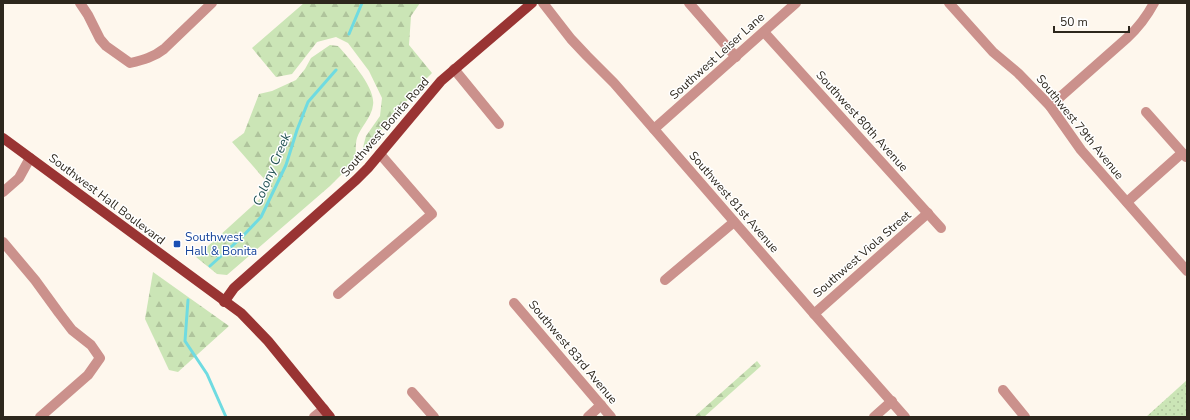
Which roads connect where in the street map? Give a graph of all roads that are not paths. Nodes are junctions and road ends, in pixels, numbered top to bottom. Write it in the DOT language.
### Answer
graph roads {
  1 [pos="80,3"];
  2 [pos="212,3"];
  3 [pos="532,3"];
  4 [pos="543,3"];
  5 [pos="688,3"];
  6 [pos="796,3"];
  7 [pos="949,3"];
  8 [pos="1154,3"];
  9 [pos="764,32"];
  10 [pos="736,57"];
  11 [pos="454,70"];
  12 [pos="1050,106"];
  13 [pos="1146,112"];
  14 [pos="500,124"];
  15 [pos="654,129"];
  16 [pos="3,138"];
  17 [pos="380,154"];
  18 [pos="1185,156"];
  19 [pos="30,158"];
  20 [pos="3,192"];
  21 [pos="1127,202"];
  22 [pos="928,213"];
  23 [pos="734,222"];
  24 [pos="942,228"];
  25 [pos="3,242"];
  26 [pos="1187,271"];
  27 [pos="665,280"];
  28 [pos="338,294"];
  29 [pos="224,302"];
  30 [pos="514,303"];
  31 [pos="814,314"];
  32 [pos="1003,390"];
  33 [pos="412,392"];
  34 [pos="892,401"];
  35 [pos="601,405"];
  36 [pos="327,413"];
  37 [pos="40,417"];
  38 [pos="314,417"];
  39 [pos="434,417"];
  40 [pos="588,417"];
  41 [pos="611,417"];
  42 [pos="874,417"];
  43 [pos="905,417"];
  44 [pos="1025,417"];
  1 -- 2 [label="street"];
  3 -- 11 [label="main road, Southwest Bonita Road"];
  4 -- 15 [label="street, Southwest 81st Avenue"];
  5 -- 10 [label="street"];
  6 -- 9 [label="street, Southwest Leiser Lane"];
  7 -- 12 [label="street, Southwest 79th Avenue"];
  8 -- 12 [label="street"];
  9 -- 10 [label="street, Southwest Leiser Lane"];
  9 -- 22 [label="street, Southwest 80th Avenue"];
  10 -- 15 [label="street, Southwest Leiser Lane"];
  11 -- 14 [label="street"];
  11 -- 17 [label="main road, Southwest Bonita Road"];
  12 -- 21 [label="street, Southwest 79th Avenue"];
  13 -- 18 [label="street"];
  15 -- 23 [label="street, Southwest 81st Avenue"];
  16 -- 19 [label="main road, Southwest Hall Boulevard"];
  17 -- 28 [label="street"];
  17 -- 29 [label="main road, Southwest Bonita Road"];
  18 -- 21 [label="street"];
  19 -- 20 [label="street"];
  19 -- 29 [label="main road, Southwest Hall Boulevard"];
  21 -- 26 [label="street, Southwest 79th Avenue"];
  22 -- 24 [label="street, Southwest 80th Avenue"];
  22 -- 31 [label="street, Southwest Viola Street"];
  23 -- 27 [label="street"];
  23 -- 31 [label="street, Southwest 81st Avenue"];
  25 -- 37 [label="street"];
  29 -- 36 [label="main road, Southwest Hall Boulevard"];
  30 -- 35 [label="street, Southwest 83rd Avenue"];
  31 -- 34 [label="street, Southwest 81st Avenue"];
  32 -- 44 [label="street"];
  33 -- 39 [label="street"];
  34 -- 42 [label="street"];
  34 -- 43 [label="street, Southwest 81st Avenue"];
  35 -- 40 [label="street"];
  35 -- 41 [label="street, Southwest 83rd Avenue"];
  36 -- 38 [label="street"];
}
